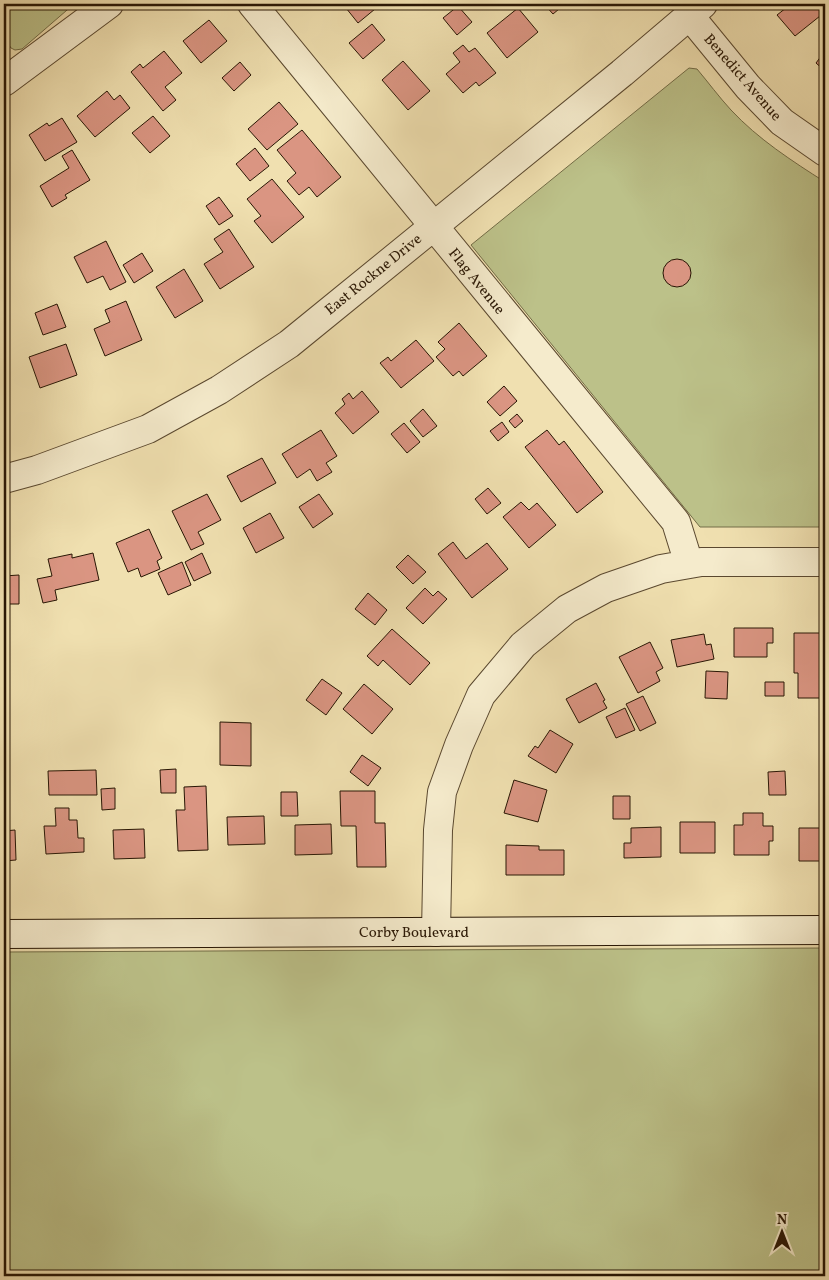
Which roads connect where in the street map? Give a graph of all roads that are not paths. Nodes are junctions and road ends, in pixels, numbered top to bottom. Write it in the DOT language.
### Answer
graph roads {
  1 [pos="109,4"];
  2 [pos="252,4"];
  3 [pos="696,9"];
  4 [pos="4,82"];
  5 [pos="825,152"];
  6 [pos="433,226"];
  7 [pos="4,479"];
  8 [pos="825,562"];
  9 [pos="688,564"];
  10 [pos="825,930"];
  11 [pos="436,932"];
  12 [pos="4,934"];
  1 -- 4 [label="street"];
  2 -- 6 [label="street, Flag Avenue"];
  3 -- 5 [label="street, Benedict Avenue"];
  3 -- 6 [label="street, East Rockne Drive"];
  6 -- 7 [label="street, East Rockne Drive"];
  6 -- 9 [label="street, Flag Avenue"];
  8 -- 9 [label="street"];
  9 -- 11 [label="street"];
  10 -- 11 [label="street, Corby Boulevard"];
  11 -- 12 [label="street, Corby Boulevard"];
}
